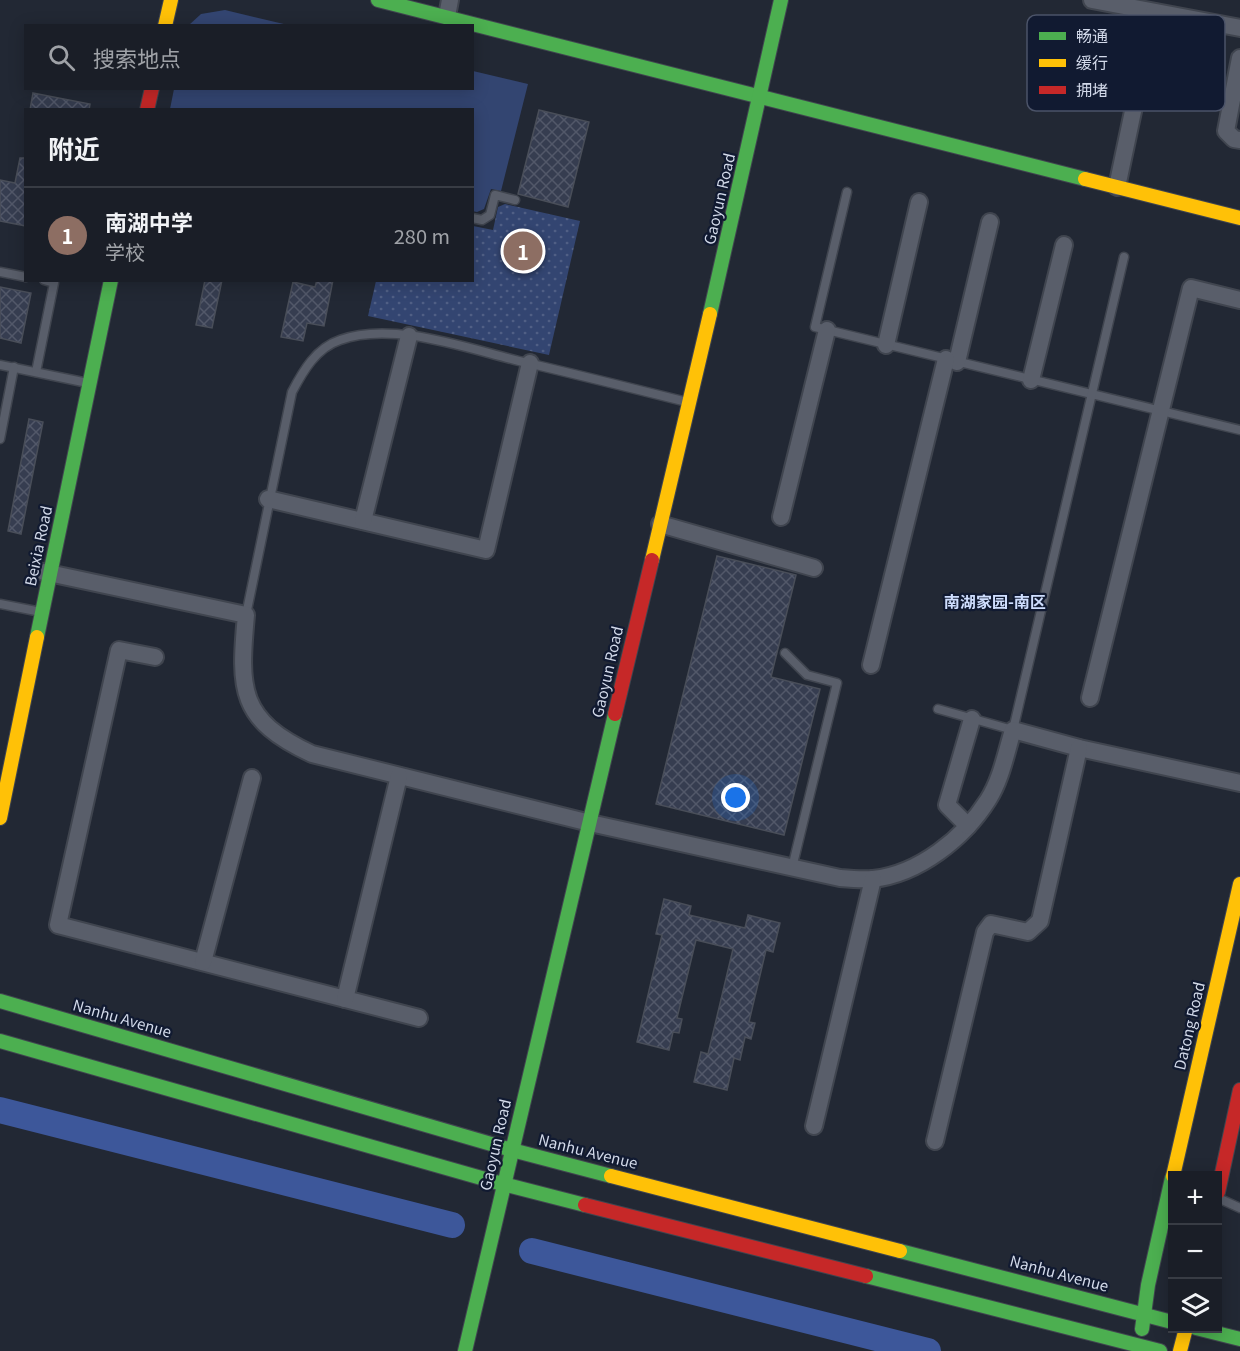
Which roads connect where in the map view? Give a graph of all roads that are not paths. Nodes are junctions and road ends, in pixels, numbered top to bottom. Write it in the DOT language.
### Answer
graph roads {
  1 [pos="164,0"];
  2 [pos="171,0"];
  3 [pos="378,0"];
  4 [pos="408,0"];
  5 [pos="774,0"];
  6 [pos="781,0"];
  7 [pos="1092,0"];
  8 [pos="1118,2"];
  9 [pos="448,9"];
  10 [pos="1154,12"];
  11 [pos="1153,15"];
  12 [pos="1170,15"];
  13 [pos="159,24"];
  14 [pos="165,24"];
  15 [pos="1225,25"];
  16 [pos="1240,28"];
  17 [pos="1240,58"];
  18 [pos="146,90"];
  19 [pos="152,90"];
  20 [pos="759,91"];
  21 [pos="141,108"];
  22 [pos="147,108"];
  23 [pos="1133,111"];
  24 [pos="1240,140"];
  25 [pos="1118,182"];
  26 [pos="847,192"];
  27 [pos="515,200"];
  28 [pos="919,202"];
  29 [pos="1240,208"];
  30 [pos="474,218"];
  31 [pos="1240,218"];
  32 [pos="990,222"];
  33 [pos="1064,245"];
  34 [pos="1124,257"];
  35 [pos="0,272"];
  36 [pos="24,277"];
  37 [pos="51,282"];
  38 [pos="105,282"];
  39 [pos="111,282"];
  40 [pos="1240,300"];
  41 [pos="827,330"];
  42 [pos="409,336"];
  43 [pos="886,345"];
  44 [pos="952,360"];
  45 [pos="530,363"];
  46 [pos="0,364"];
  47 [pos="14,367"];
  48 [pos="36,372"];
  49 [pos="1031,380"];
  50 [pos="83,382"];
  51 [pos="1092,394"];
  52 [pos="686,402"];
  53 [pos="1161,411"];
  54 [pos="1240,430"];
  55 [pos="0,439"];
  56 [pos="268,499"];
  57 [pos="781,518"];
  58 [pos="363,521"];
  59 [pos="660,524"];
  60 [pos="814,568"];
  61 [pos="48,572"];
  62 [pos="0,604"];
  63 [pos="36,611"];
  64 [pos="246,615"];
  65 [pos="785,653"];
  66 [pos="155,657"];
  67 [pos="871,665"];
  68 [pos="1090,698"];
  69 [pos="938,709"];
  70 [pos="972,719"];
  71 [pos="1012,730"];
  72 [pos="1079,748"];
  73 [pos="399,776"];
  74 [pos="252,778"];
  75 [pos="1240,783"];
  76 [pos="0,791"];
  77 [pos="0,818"];
  78 [pos="588,822"];
  79 [pos="968,826"];
  80 [pos="792,867"];
  81 [pos="873,879"];
  82 [pos="1240,884"];
  83 [pos="203,962"];
  84 [pos="345,999"];
  85 [pos="0,1001"];
  86 [pos="419,1018"];
  87 [pos="0,1041"];
  88 [pos="1240,1090"];
  89 [pos="814,1126"];
  90 [pos="935,1141"];
  91 [pos="509,1149"];
  92 [pos="1174,1171"];
  93 [pos="1222,1173"];
  94 [pos="501,1184"];
  95 [pos="1222,1200"];
  96 [pos="1168,1201"];
  97 [pos="1240,1208"];
  98 [pos="1144,1314"];
  99 [pos="1168,1321"];
  100 [pos="1185,1333"];
  101 [pos="1214,1333"];
  102 [pos="1240,1339"];
  103 [pos="1139,1348"];
  104 [pos="460,1351"];
  105 [pos="465,1351"];
  106 [pos="1160,1351"];
  107 [pos="1180,1351"];
  1 -- 13 [label="main road"];
  2 -- 14 [label="main road"];
  3 -- 9 [label="main road"];
  4 -- 9 [label="main road"];
  5 -- 20 [label="main road, Gaoyun Road"];
  6 -- 20 [label="main road, Gaoyun Road"];
  7 -- 8 [label="street"];
  8 -- 10 [label="street"];
  9 -- 20 [label="main road"];
  10 -- 11 [label="street"];
  10 -- 12 [label="street"];
  15 -- 16 [label="street"];
  17 -- 24 [label="street"];
  18 -- 21 [label="main road"];
  19 -- 22 [label="main road"];
  20 -- 25 [label="main road"];
  20 -- 52 [label="main road, Gaoyun Road"];
  23 -- 25 [label="street"];
  25 -- 29 [label="main road"];
  25 -- 31 [label="main road"];
  26 -- 41 [label="lane"];
  27 -- 30 [label="lane"];
  28 -- 43 [label="street"];
  32 -- 44 [label="street"];
  33 -- 49 [label="street"];
  34 -- 51 [label="lane"];
  35 -- 36 [label="lane"];
  37 -- 48 [label="lane"];
  38 -- 50 [label="main road, Beixia Road"];
  39 -- 61 [label="main road, Beixia Road"];
  40 -- 53 [label="street"];
  41 -- 43 [label="lane"];
  41 -- 57 [label="street"];
  42 -- 45 [label="lane"];
  42 -- 56 [label="lane"];
  42 -- 58 [label="street"];
  43 -- 44 [label="lane"];
  44 -- 49 [label="lane"];
  44 -- 67 [label="street"];
  45 -- 52 [label="lane"];
  45 -- 58 [label="street"];
  46 -- 47 [label="lane"];
  47 -- 48 [label="lane"];
  47 -- 55 [label="lane"];
  48 -- 50 [label="lane"];
  49 -- 51 [label="lane"];
  50 -- 61 [label="main road, Beixia Road"];
  51 -- 53 [label="lane"];
  51 -- 71 [label="lane"];
  52 -- 59 [label="main road, Gaoyun Road"];
  52 -- 78 [label="main road, Gaoyun Road"];
  53 -- 54 [label="lane"];
  53 -- 68 [label="street"];
  56 -- 58 [label="street"];
  56 -- 64 [label="lane"];
  59 -- 60 [label="street"];
  59 -- 78 [label="main road, Gaoyun Road"];
  61 -- 63 [label="main road, Beixia Road"];
  61 -- 64 [label="street"];
  61 -- 77 [label="main road, Beixia Road"];
  62 -- 63 [label="lane"];
  63 -- 76 [label="main road, Beixia Road"];
  64 -- 73 [label="street"];
  65 -- 80 [label="lane"];
  66 -- 83 [label="street"];
  69 -- 70 [label="lane"];
  70 -- 71 [label="lane"];
  70 -- 79 [label="street"];
  71 -- 72 [label="street"];
  71 -- 79 [label="street"];
  72 -- 75 [label="street"];
  72 -- 90 [label="street"];
  73 -- 78 [label="street"];
  73 -- 84 [label="street"];
  74 -- 83 [label="street"];
  78 -- 80 [label="street"];
  78 -- 91 [label="main road, Gaoyun Road"];
  79 -- 81 [label="street"];
  80 -- 81 [label="street"];
  81 -- 89 [label="street"];
  82 -- 92 [label="main road, Datong Road"];
  83 -- 84 [label="street"];
  84 -- 86 [label="street"];
  85 -- 91 [label="main road, Nanhu Avenue"];
  87 -- 94 [label="main road"];
  88 -- 93 [label="main road"];
  91 -- 94 [label="main road, Gaoyun Road"];
  91 -- 98 [label="main road, Nanhu Avenue"];
  94 -- 103 [label="main road"];
  94 -- 104 [label="main road, Gaoyun Road"];
  94 -- 105 [label="main road, Gaoyun Road"];
  95 -- 97 [label="lane"];
  96 -- 98 [label="main road, Datong Road"];
  98 -- 99 [label="main road, Nanhu Avenue"];
  98 -- 103 [label="main road, Datong Road"];
  100 -- 107 [label="main road"];
  101 -- 102 [label="main road"];
  103 -- 106 [label="main road"];
}
